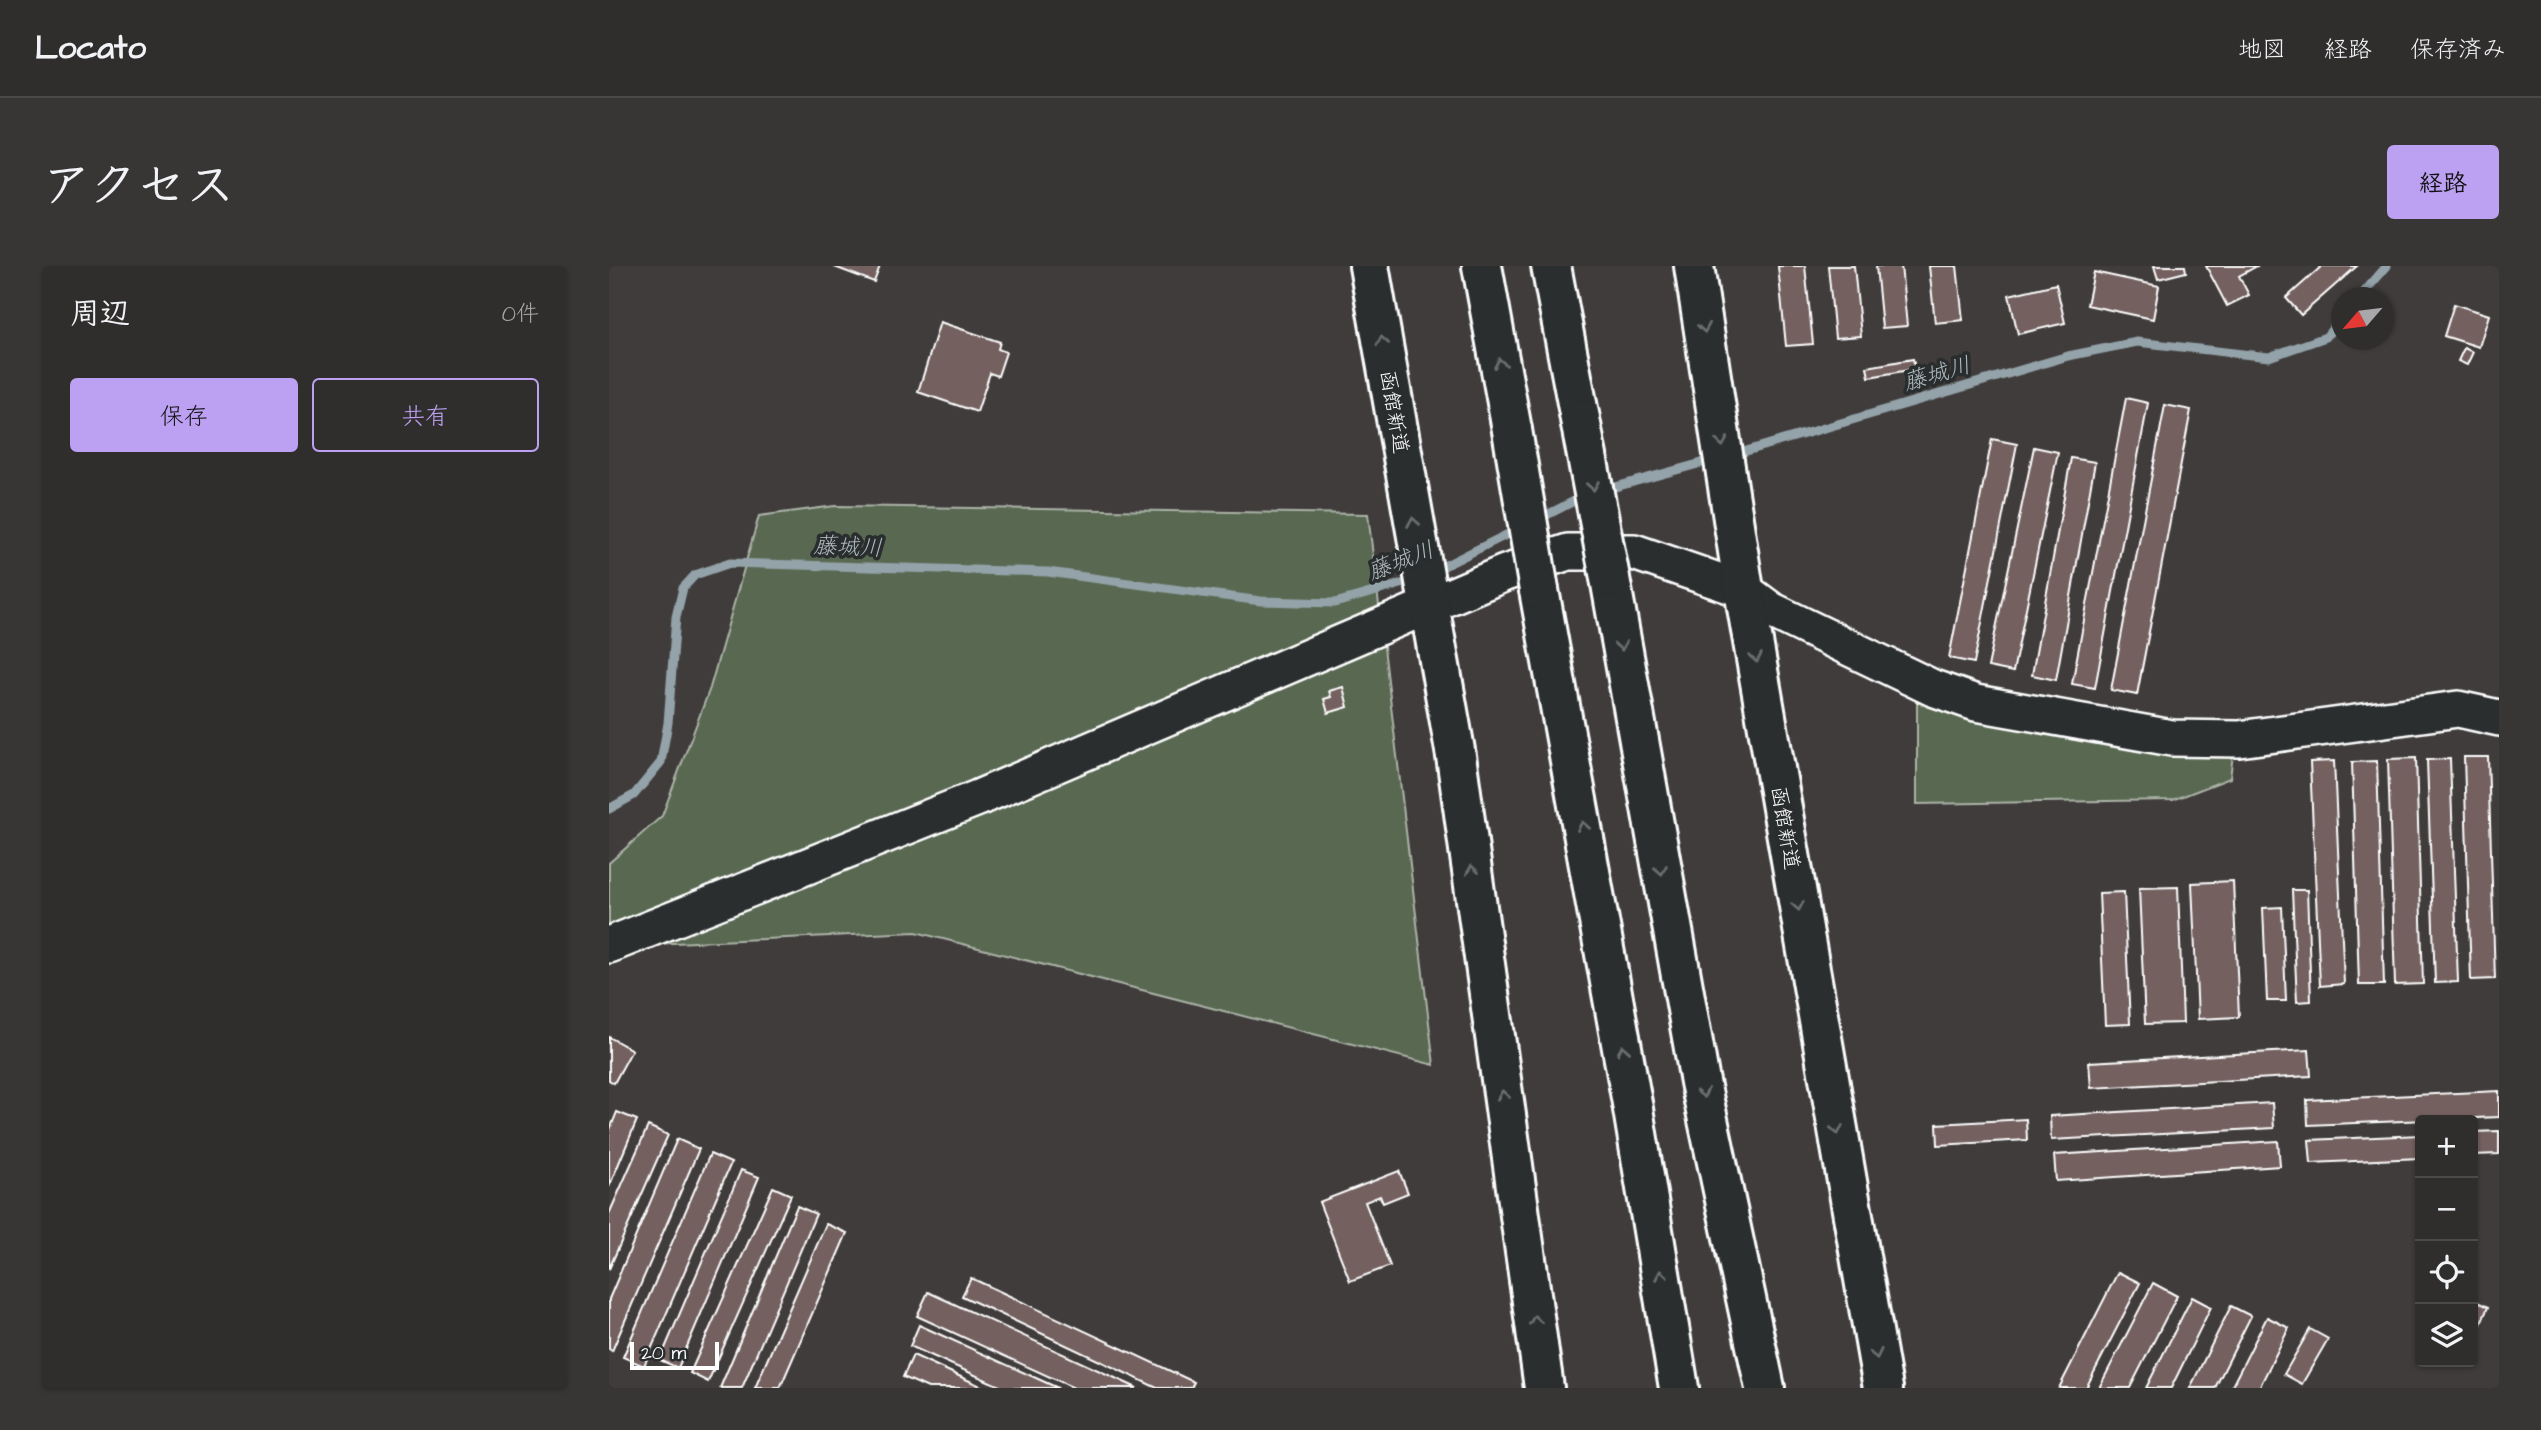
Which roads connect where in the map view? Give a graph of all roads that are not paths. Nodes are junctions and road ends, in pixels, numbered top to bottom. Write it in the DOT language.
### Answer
graph roads {
  1 [pos="1369,266"];
  2 [pos="1482,266"];
  3 [pos="1551,266"];
  4 [pos="1694,266"];
  5 [pos="1744,590"];
  6 [pos="1426,598"];
  7 [pos="2499,718"];
  8 [pos="609,945"];
  9 [pos="1545,1388"];
  10 [pos="1679,1388"];
  11 [pos="1765,1388"];
  12 [pos="1883,1388"];
  6 -- 1 [label="highway, 函館新道, one-way"];
  10 -- 2 [label="highway, one-way, bridge"];
  3 -- 11 [label="highway, one-way, bridge"];
  4 -- 5 [label="highway, 函館新道, one-way"];
  5 -- 6 [label="street"];
  5 -- 7 [label="street"];
  5 -- 12 [label="highway, 函館新道, one-way"];
  6 -- 8 [label="street"];
  9 -- 6 [label="highway, 函館新道, one-way"];
}
